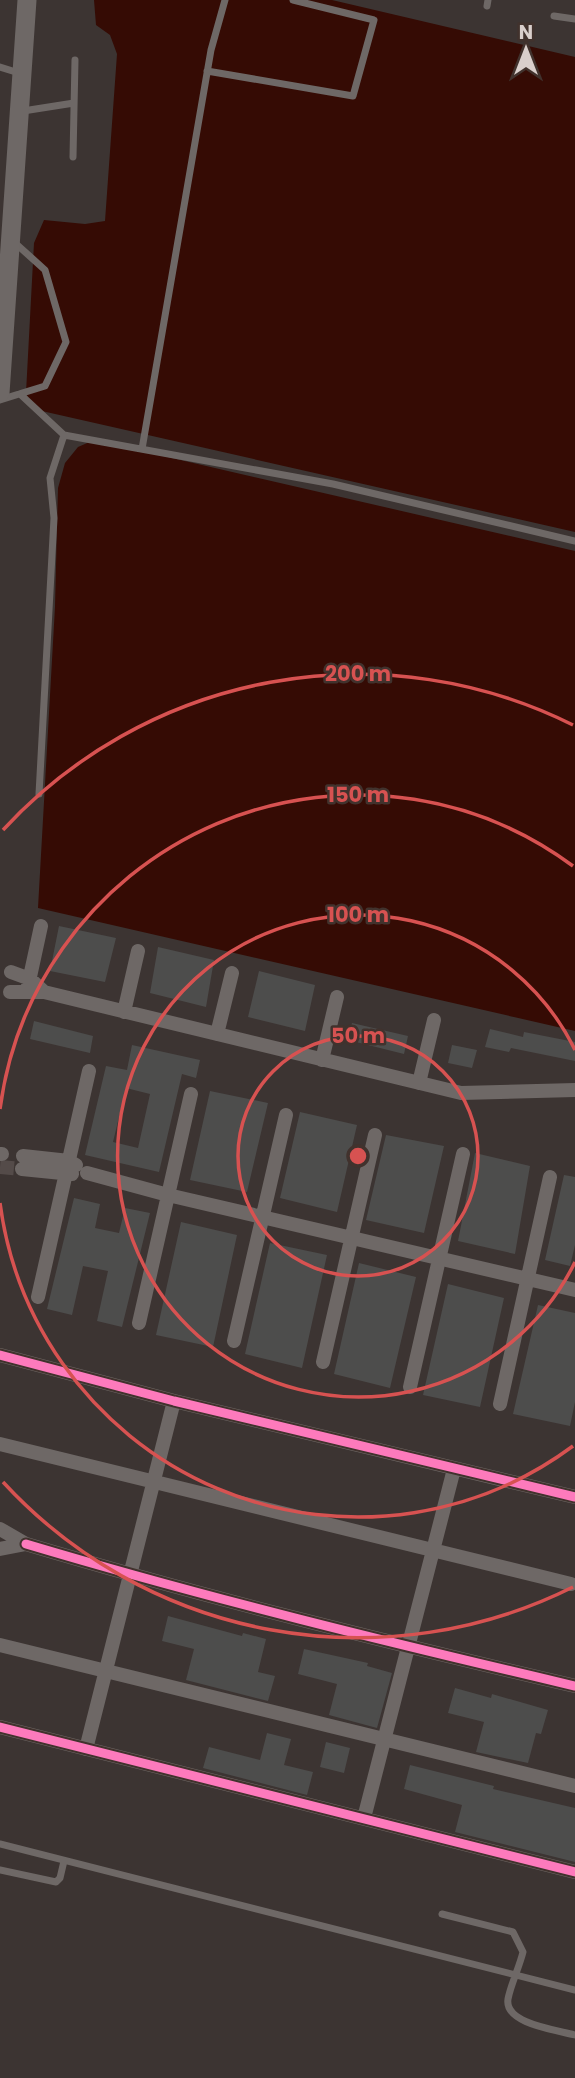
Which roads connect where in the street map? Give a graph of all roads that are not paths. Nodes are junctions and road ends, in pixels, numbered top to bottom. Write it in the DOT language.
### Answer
graph roads {
  1 [pos="27,0"];
  2 [pos="225,0"];
  3 [pos="293,0"];
  4 [pos="554,16"];
  5 [pos="575,19"];
  6 [pos="75,60"];
  7 [pos="0,67"];
  8 [pos="207,71"];
  9 [pos="21,73"];
  10 [pos="74,103"];
  11 [pos="18,111"];
  12 [pos="73,157"];
  13 [pos="6,191"];
  14 [pos="8,237"];
  15 [pos="0,393"];
  16 [pos="20,394"];
  17 [pos="0,400"];
  18 [pos="65,435"];
  19 [pos="142,449"];
  20 [pos="575,541"];
  21 [pos="39,794"];
  22 [pos="41,926"];
  23 [pos="138,951"];
  24 [pos="10,972"];
  25 [pos="232,972"];
  26 [pos="30,979"];
  27 [pos="9,992"];
  28 [pos="44,992"];
  29 [pos="26,994"];
  30 [pos="337,997"];
  31 [pos="124,1012"];
  32 [pos="434,1020"];
  33 [pos="217,1034"];
  34 [pos="322,1060"];
  35 [pos="89,1071"];
  36 [pos="419,1083"];
  37 [pos="575,1090"];
  38 [pos="191,1094"];
  39 [pos="285,1115"];
  40 [pos="375,1135"];
  41 [pos="463,1154"];
  42 [pos="23,1162"];
  43 [pos="67,1168"];
  44 [pos="550,1177"];
  45 [pos="168,1195"];
  46 [pos="262,1217"];
  47 [pos="352,1238"];
  48 [pos="439,1258"];
  49 [pos="528,1279"];
  50 [pos="575,1290"];
  51 [pos="38,1297"];
  52 [pos="139,1323"];
  53 [pos="234,1341"];
  54 [pos="0,1355"];
  55 [pos="323,1362"];
  56 [pos="410,1387"];
  57 [pos="174,1401"];
  58 [pos="500,1404"];
  59 [pos="0,1444"];
  60 [pos="454,1469"];
  61 [pos="153,1481"];
  62 [pos="575,1497"];
  63 [pos="0,1529"];
  64 [pos="26,1544"];
  65 [pos="0,1549"];
  66 [pos="433,1550"];
  67 [pos="132,1576"];
  68 [pos="571,1584"];
  69 [pos="0,1645"];
  70 [pos="410,1648"];
  71 [pos="106,1670"];
  72 [pos="575,1686"];
  73 [pos="0,1727"];
  74 [pos="385,1738"];
  75 [pos="86,1749"];
  76 [pos="575,1786"];
  77 [pos="364,1818"];
  78 [pos="0,1844"];
  79 [pos="64,1861"];
  80 [pos="0,1870"];
  81 [pos="575,1872"];
  82 [pos="442,1914"];
  83 [pos="517,1975"];
  84 [pos="575,1990"];
  85 [pos="575,2035"];
  1 -- 9 [label="street"];
  2 -- 8 [label="lane"];
  3 -- 8 [label="lane"];
  4 -- 5 [label="lane"];
  6 -- 10 [label="lane"];
  7 -- 9 [label="lane"];
  8 -- 19 [label="lane"];
  9 -- 11 [label="street"];
  10 -- 11 [label="lane"];
  10 -- 12 [label="lane"];
  11 -- 13 [label="street"];
  13 -- 14 [label="street"];
  14 -- 15 [label="street"];
  14 -- 16 [label="lane"];
  16 -- 17 [label="lane"];
  16 -- 18 [label="lane"];
  18 -- 19 [label="lane"];
  18 -- 21 [label="lane"];
  19 -- 20 [label="lane"];
  22 -- 26 [label="street"];
  23 -- 31 [label="street"];
  24 -- 26 [label="street"];
  25 -- 33 [label="street"];
  26 -- 28 [label="street"];
  26 -- 29 [label="street"];
  27 -- 29 [label="street"];
  28 -- 29 [label="street"];
  28 -- 31 [label="street"];
  30 -- 34 [label="street"];
  31 -- 33 [label="street"];
  32 -- 36 [label="street"];
  33 -- 34 [label="street"];
  34 -- 36 [label="street"];
  35 -- 43 [label="street"];
  36 -- 37 [label="street"];
  38 -- 45 [label="street"];
  39 -- 46 [label="street"];
  40 -- 47 [label="street"];
  41 -- 48 [label="street"];
  42 -- 43 [label="street"];
  43 -- 45 [label="street"];
  43 -- 51 [label="street"];
  44 -- 49 [label="street"];
  45 -- 46 [label="street"];
  45 -- 52 [label="street"];
  46 -- 47 [label="street"];
  46 -- 53 [label="street"];
  47 -- 48 [label="street"];
  47 -- 55 [label="street"];
  48 -- 49 [label="street"];
  48 -- 56 [label="street"];
  49 -- 50 [label="street"];
  49 -- 58 [label="street"];
  54 -- 57 [label="street"];
  57 -- 60 [label="street"];
  57 -- 61 [label="street"];
  59 -- 61 [label="street"];
  60 -- 62 [label="street"];
  60 -- 66 [label="street"];
  61 -- 66 [label="street"];
  61 -- 67 [label="street"];
  63 -- 64 [label="street"];
  64 -- 65 [label="street"];
  64 -- 67 [label="street"];
  66 -- 68 [label="street"];
  66 -- 70 [label="street"];
  67 -- 70 [label="street"];
  67 -- 71 [label="street"];
  69 -- 71 [label="street"];
  70 -- 72 [label="street"];
  70 -- 74 [label="street"];
  71 -- 74 [label="street"];
  71 -- 75 [label="street"];
  73 -- 75 [label="street"];
  74 -- 76 [label="street"];
  74 -- 77 [label="street"];
  75 -- 77 [label="street"];
  77 -- 81 [label="street"];
  78 -- 79 [label="lane"];
  79 -- 80 [label="lane"];
  79 -- 83 [label="lane"];
  82 -- 83 [label="lane"];
  83 -- 84 [label="lane"];
  83 -- 85 [label="lane"];
}
